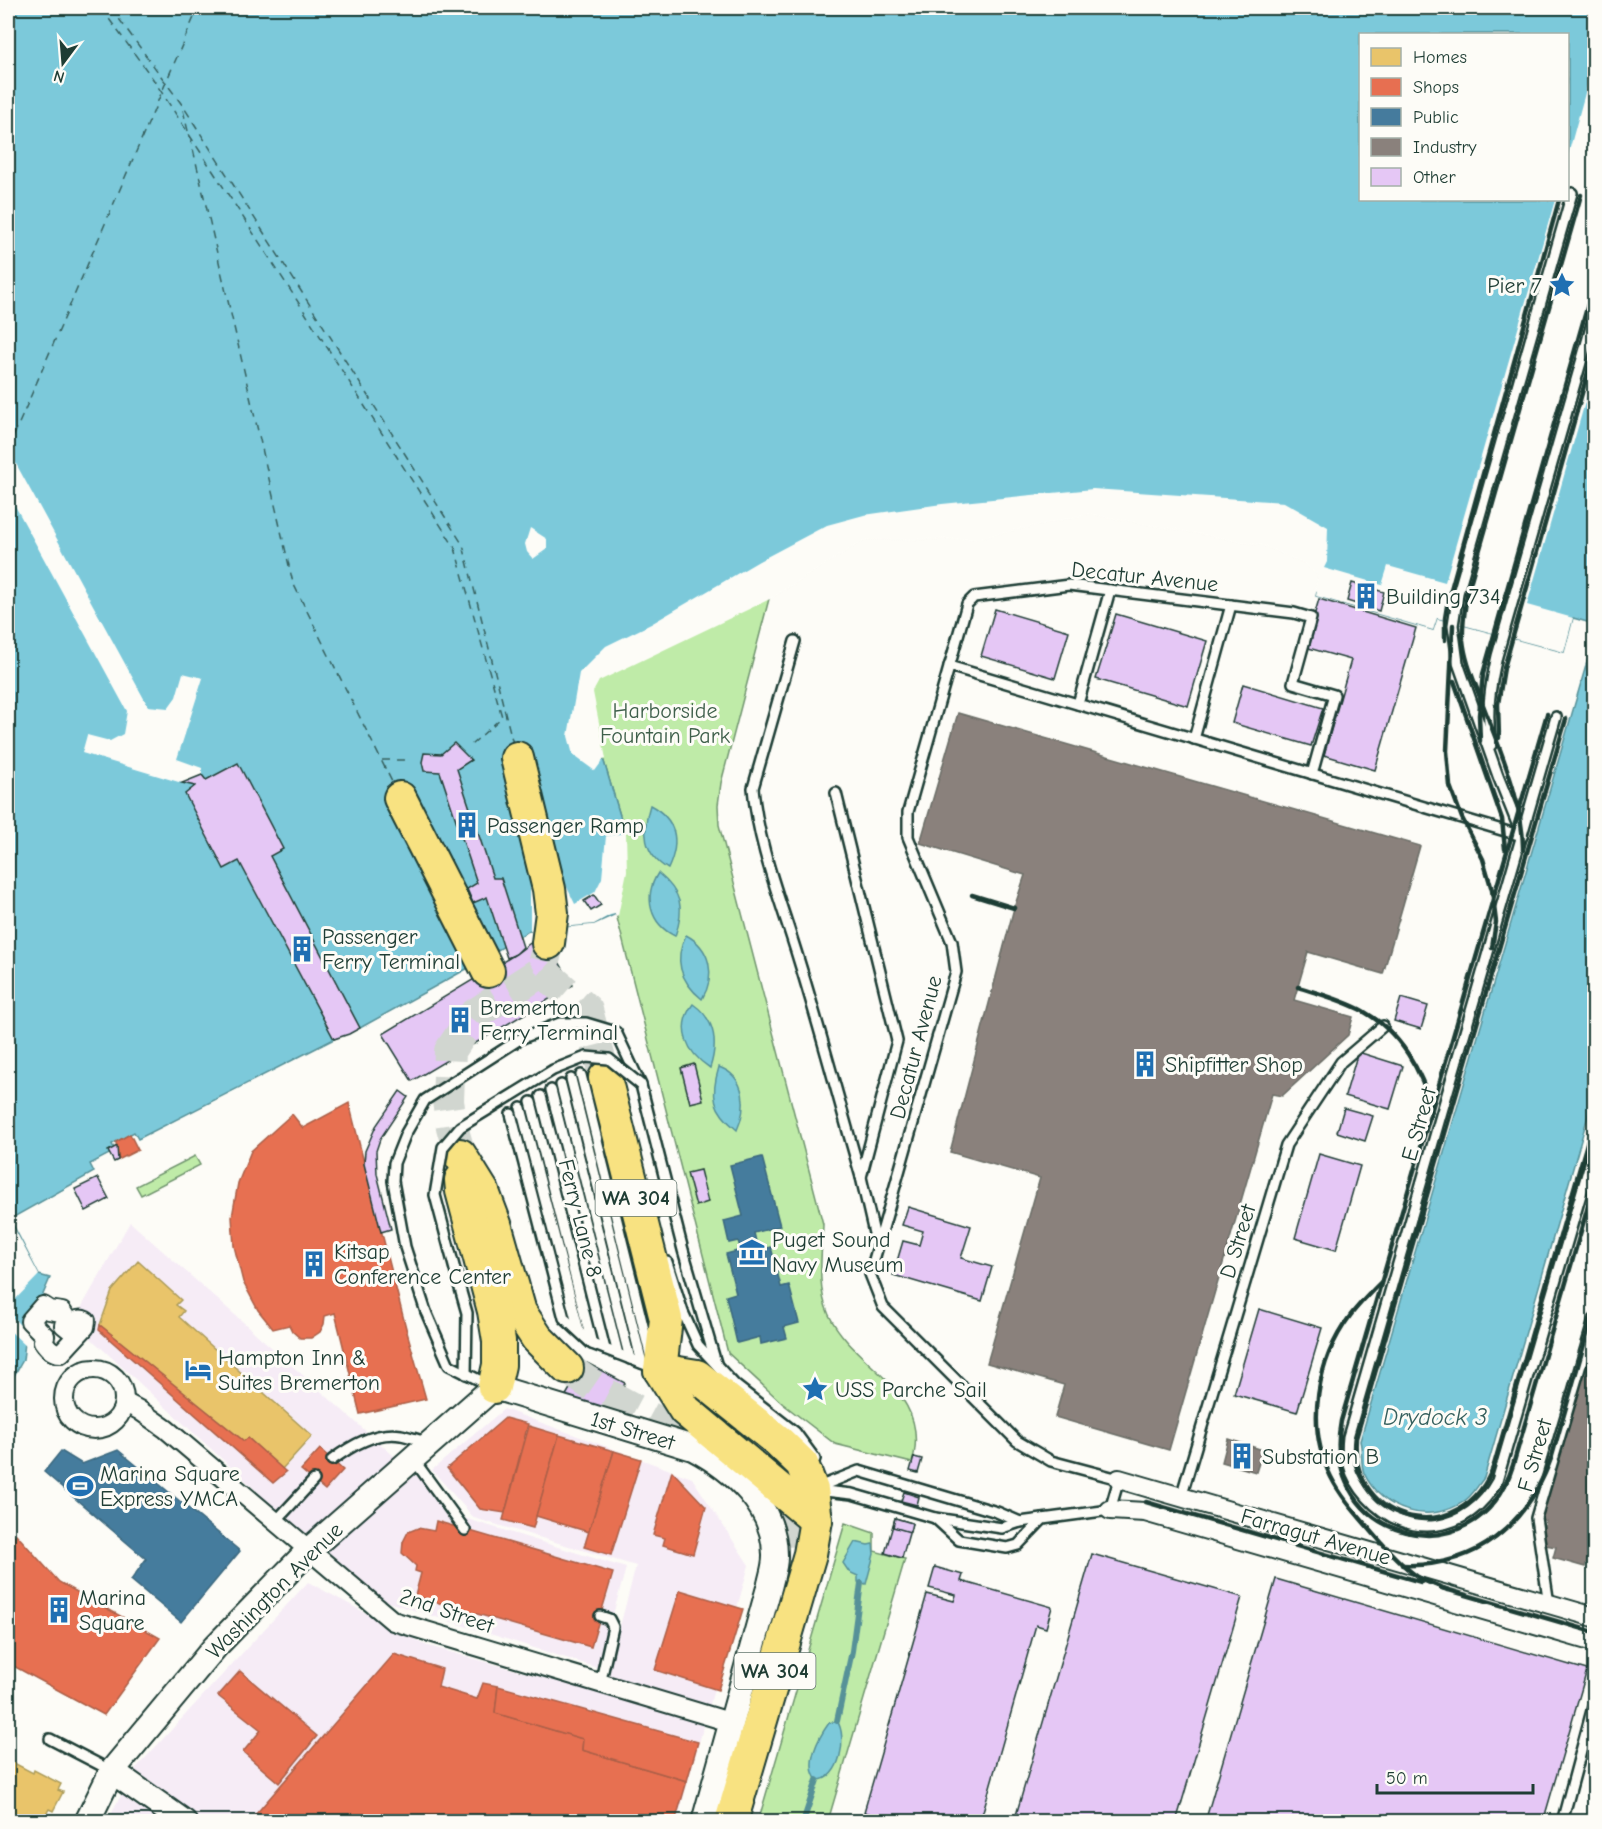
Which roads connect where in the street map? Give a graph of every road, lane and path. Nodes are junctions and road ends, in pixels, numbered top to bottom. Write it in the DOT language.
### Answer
graph roads {
  1 [pos="1572,193"];
  2 [pos="1594,317"];
  3 [pos="1110,590"];
  4 [pos="1231,605"];
  5 [pos="795,641"];
  6 [pos="949,666"];
  7 [pos="1078,704"];
  8 [pos="1556,717"];
  9 [pos="1194,739"];
  10 [pos="517,758"];
  11 [pos="1312,774"];
  12 [pos="1498,776"];
  13 [pos="836,793"];
  14 [pos="400,798"];
  15 [pos="1522,836"];
  16 [pos="548,944"];
  17 [pos="488,971"];
  18 [pos="1383,1026"];
  19 [pos="593,1077"];
  20 [pos="571,1079"];
  21 [pos="561,1084"];
  22 [pos="641,1085"];
  23 [pos="551,1090"];
  24 [pos="541,1096"];
  25 [pos="531,1102"];
  26 [pos="521,1108"];
  27 [pos="511,1114"];
  28 [pos="1594,1150"];
  29 [pos="861,1177"];
  30 [pos="877,1244"];
  31 [pos="666,1254"];
  32 [pos="1594,1320"];
  33 [pos="579,1331"];
  34 [pos="592,1344"];
  35 [pos="605,1349"];
  36 [pos="657,1350"];
  37 [pos="618,1354"];
  38 [pos="630,1359"];
  39 [pos="567,1368"];
  40 [pos="718,1368"];
  41 [pos="480,1381"];
  42 [pos="124,1402"];
  43 [pos="116,1419"];
  44 [pos="166,1429"];
  45 [pos="421,1450"];
  46 [pos="332,1460"];
  47 [pos="1119,1479"];
  48 [pos="314,1480"];
  49 [pos="794,1496"];
  50 [pos="1181,1497"];
  51 [pos="1110,1510"];
  52 [pos="935,1518"];
  53 [pos="1043,1519"];
  54 [pos="276,1521"];
  55 [pos="1020,1522"];
  56 [pos="465,1530"];
  57 [pos="310,1549"];
  58 [pos="1549,1604"];
  59 [pos="600,1616"];
  60 [pos="1594,1617"];
  61 [pos="1594,1642"];
  62 [pos="600,1684"];
  63 [pos="1594,1704"];
  64 [pos="732,1723"];
  65 [pos="50,1739"];
  66 [pos="112,1771"];
  67 [pos="87,1821"];
  68 [pos="184,1821"];
  69 [pos="704,1821"];
  70 [pos="731,1821"];
  71 [pos="1562,1821"];
  1 -- 12 [label="lane"];
  2 -- 12 [label="lane"];
  3 -- 4 [label="lane, Decatur Avenue"];
  3 -- 6 [label="lane, Decatur Avenue"];
  3 -- 7 [label="lane"];
  4 -- 9 [label="lane"];
  4 -- 11 [label="lane, Decatur Avenue"];
  5 -- 29 [label="lane"];
  6 -- 7 [label="lane"];
  6 -- 30 [label="lane, Decatur Avenue"];
  7 -- 9 [label="lane"];
  8 -- 15 [label="lane, E Street"];
  9 -- 11 [label="lane"];
  10 -- 16 [label="highway"];
  11 -- 15 [label="lane"];
  12 -- 15 [label="lane"];
  13 -- 29 [label="lane"];
  14 -- 17 [label="highway"];
  15 -- 28 [label="lane, E Street"];
  18 -- 50 [label="lane, D Street"];
  19 -- 36 [label="highway, WA 304"];
  19 -- 36 [label="lane, WA 304"];
  20 -- 36 [label="lane, WA 304"];
  21 -- 38 [label="lane, WA 304"];
  22 -- 40 [label="lane"];
  22 -- 41 [label="lane, bridge"];
  22 -- 41 [label="lane, bridge"];
  23 -- 37 [label="lane, WA 304"];
  24 -- 35 [label="lane, WA 304"];
  25 -- 34 [label="lane, Ferry Lane 8"];
  26 -- 33 [label="lane"];
  27 -- 33 [label="lane"];
  29 -- 30 [label="lane"];
  30 -- 47 [label="lane, Decatur Avenue"];
  31 -- 40 [label="lane"];
  32 -- 58 [label="lane, F Street"];
  33 -- 34 [label="lane"];
  34 -- 35 [label="lane"];
  35 -- 37 [label="lane"];
  36 -- 38 [label="lane"];
  36 -- 49 [label="highway"];
  37 -- 38 [label="lane"];
  39 -- 41 [label="highway"];
  40 -- 49 [label="lane"];
  41 -- 45 [label="main road, Washington Avenue"];
  41 -- 49 [label="main road, 1st Street"];
  42 -- 43 [label="street"];
  42 -- 43 [label="street"];
  42 -- 44 [label="street, 2nd Street"];
  43 -- 44 [label="street, 2nd Street"];
  44 -- 54 [label="street, 2nd Street"];
  45 -- 46 [label="lane"];
  45 -- 56 [label="lane"];
  45 -- 57 [label="main road, Washington Avenue"];
  47 -- 50 [label="street, Farragut Avenue"];
  47 -- 51 [label="lane"];
  48 -- 54 [label="lane"];
  49 -- 52 [label="lane, Farragut Avenue"];
  49 -- 55 [label="lane, Farragut Avenue"];
  49 -- 64 [label="main road, 1st Street"];
  49 -- 70 [label="highway, WA 304"];
  50 -- 58 [label="street, Farragut Avenue"];
  51 -- 53 [label="lane, Farragut Avenue"];
  51 -- 61 [label="street, Farragut Avenue"];
  52 -- 53 [label="lane"];
  52 -- 55 [label="lane, Farragut Avenue"];
  53 -- 55 [label="lane, Farragut Avenue"];
  54 -- 57 [label="street, 2nd Street"];
  57 -- 62 [label="street, 2nd Street"];
  57 -- 66 [label="main road, Washington Avenue"];
  58 -- 60 [label="street, Farragut Avenue"];
  59 -- 62 [label="lane"];
  62 -- 64 [label="street, 2nd Street"];
  63 -- 71 [label="lane"];
  64 -- 69 [label="main road, 1st Street"];
  65 -- 66 [label="lane"];
  66 -- 67 [label="main road, Washington Avenue"];
  66 -- 68 [label="main road"];
}
